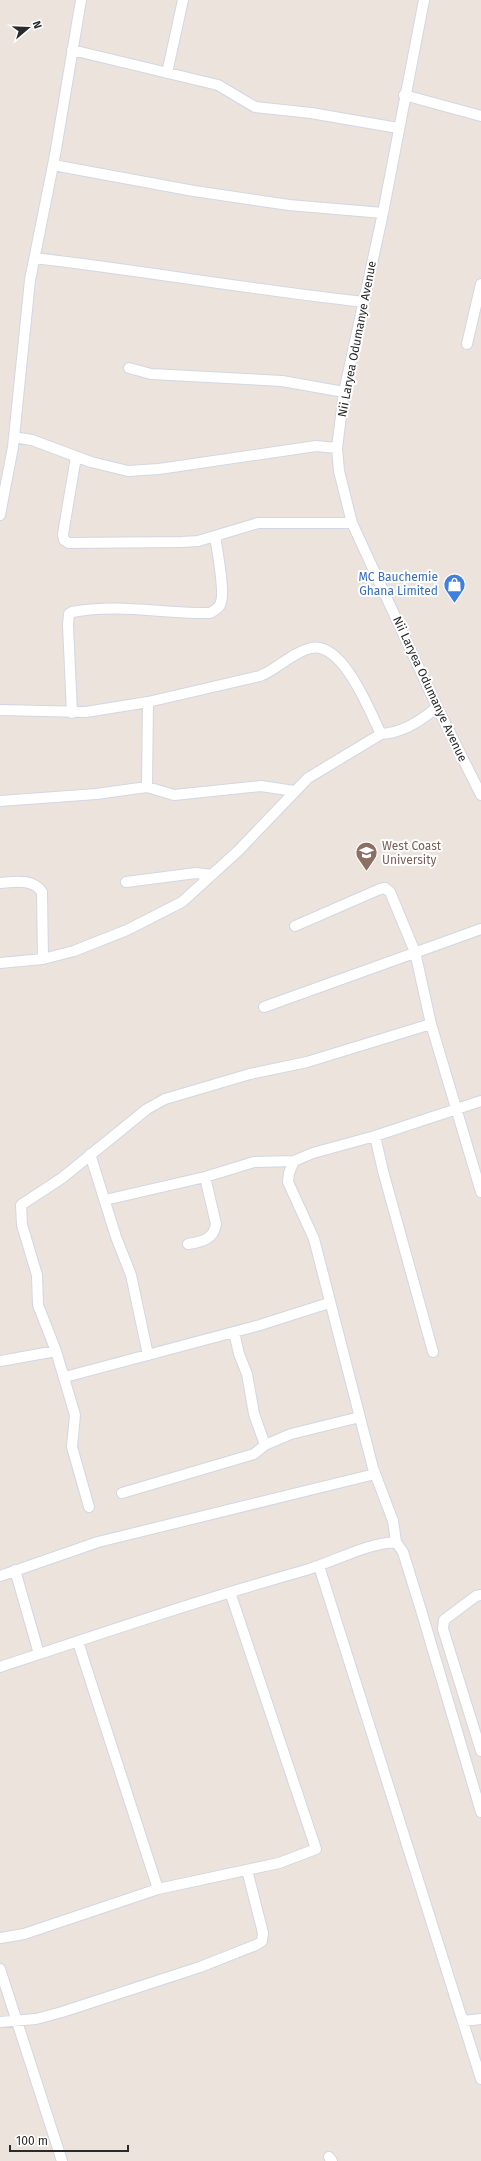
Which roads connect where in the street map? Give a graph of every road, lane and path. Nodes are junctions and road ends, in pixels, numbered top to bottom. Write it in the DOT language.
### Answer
graph roads {
  1 [pos="82,0"];
  2 [pos="183,0"];
  3 [pos="424,0"];
  4 [pos="72,50"];
  5 [pos="167,73"];
  6 [pos="404,95"];
  7 [pos="481,116"];
  8 [pos="398,128"];
  9 [pos="53,165"];
  10 [pos="383,213"];
  11 [pos="35,258"];
  12 [pos="481,284"];
  13 [pos="364,302"];
  14 [pos="467,344"];
  15 [pos="129,368"];
  16 [pos="344,392"];
  17 [pos="14,437"];
  18 [pos="337,448"];
  19 [pos="76,457"];
  20 [pos="0,515"];
  21 [pos="352,523"];
  22 [pos="215,536"];
  23 [pos="148,702"];
  24 [pos="437,707"];
  25 [pos="0,710"];
  26 [pos="72,713"];
  27 [pos="381,734"];
  28 [pos="147,787"];
  29 [pos="294,791"];
  30 [pos="481,795"];
  31 [pos="0,801"];
  32 [pos="212,875"];
  33 [pos="126,882"];
  34 [pos="0,883"];
  35 [pos="295,926"];
  36 [pos="481,929"];
  37 [pos="415,952"];
  38 [pos="44,959"];
  39 [pos="0,963"];
  40 [pos="264,1007"];
  41 [pos="431,1024"];
  42 [pos="481,1101"];
  43 [pos="456,1109"];
  44 [pos="375,1136"];
  45 [pos="90,1154"];
  46 [pos="294,1161"];
  47 [pos="205,1177"];
  48 [pos="481,1192"];
  49 [pos="104,1200"];
  50 [pos="188,1244"];
  51 [pos="329,1303"];
  52 [pos="234,1332"];
  53 [pos="56,1351"];
  54 [pos="433,1352"];
  55 [pos="148,1355"];
  56 [pos="0,1361"];
  57 [pos="65,1377"];
  58 [pos="360,1417"];
  59 [pos="265,1445"];
  60 [pos="375,1474"];
  61 [pos="122,1493"];
  62 [pos="90,1507"];
  63 [pos="396,1542"];
  64 [pos="318,1566"];
  65 [pos="15,1570"];
  66 [pos="0,1576"];
  67 [pos="230,1592"];
  68 [pos="481,1595"];
  69 [pos="78,1642"];
  70 [pos="39,1654"];
  71 [pos="0,1667"];
  72 [pos="481,1752"];
  73 [pos="481,1812"];
  74 [pos="247,1870"];
  75 [pos="158,1889"];
  76 [pos="0,1938"];
  77 [pos="0,1969"];
  78 [pos="460,2013"];
  79 [pos="481,2019"];
  80 [pos="17,2020"];
  81 [pos="0,2022"];
  82 [pos="481,2079"];
  83 [pos="62,2161"];
  1 -- 4 [label="street"];
  2 -- 5 [label="street"];
  3 -- 6 [label="street, Nii Laryea Odumanye Avenue"];
  4 -- 5 [label="street"];
  4 -- 9 [label="street"];
  5 -- 8 [label="street"];
  6 -- 7 [label="street"];
  6 -- 8 [label="street, Nii Laryea Odumanye Avenue"];
  8 -- 10 [label="street, Nii Laryea Odumanye Avenue"];
  9 -- 10 [label="street"];
  9 -- 11 [label="street"];
  10 -- 13 [label="street, Nii Laryea Odumanye Avenue"];
  11 -- 13 [label="street"];
  11 -- 17 [label="street"];
  12 -- 14 [label="street"];
  13 -- 16 [label="street, Nii Laryea Odumanye Avenue"];
  15 -- 16 [label="street"];
  16 -- 18 [label="street, Nii Laryea Odumanye Avenue"];
  17 -- 19 [label="street"];
  17 -- 20 [label="street"];
  18 -- 19 [label="street"];
  18 -- 21 [label="street, Nii Laryea Odumanye Avenue"];
  19 -- 22 [label="street"];
  21 -- 22 [label="street"];
  21 -- 24 [label="street, Nii Laryea Odumanye Avenue"];
  22 -- 26 [label="street"];
  23 -- 26 [label="street"];
  23 -- 27 [label="street"];
  23 -- 28 [label="street"];
  24 -- 27 [label="street"];
  24 -- 30 [label="street, Nii Laryea Odumanye Avenue"];
  25 -- 26 [label="street"];
  27 -- 29 [label="street"];
  28 -- 29 [label="street"];
  28 -- 31 [label="street"];
  29 -- 32 [label="street"];
  32 -- 33 [label="street"];
  32 -- 38 [label="street"];
  34 -- 38 [label="street"];
  35 -- 37 [label="street"];
  36 -- 37 [label="street"];
  37 -- 40 [label="street"];
  37 -- 41 [label="street"];
  38 -- 39 [label="street"];
  41 -- 43 [label="street"];
  41 -- 45 [label="street"];
  42 -- 43 [label="street"];
  43 -- 44 [label="street"];
  43 -- 48 [label="street"];
  44 -- 46 [label="street"];
  44 -- 54 [label="street"];
  45 -- 49 [label="street"];
  45 -- 53 [label="street"];
  46 -- 47 [label="street"];
  46 -- 51 [label="street"];
  47 -- 49 [label="street"];
  47 -- 50 [label="street"];
  49 -- 55 [label="street"];
  51 -- 52 [label="street"];
  51 -- 58 [label="street"];
  52 -- 55 [label="street"];
  52 -- 59 [label="street"];
  53 -- 56 [label="street"];
  53 -- 57 [label="street"];
  55 -- 57 [label="street"];
  57 -- 62 [label="street"];
  58 -- 59 [label="street"];
  58 -- 60 [label="street"];
  59 -- 61 [label="street"];
  60 -- 63 [label="street"];
  60 -- 65 [label="street"];
  63 -- 64 [label="street"];
  63 -- 73 [label="street"];
  64 -- 67 [label="street"];
  64 -- 78 [label="street"];
  65 -- 66 [label="street"];
  65 -- 70 [label="street"];
  67 -- 69 [label="street"];
  67 -- 74 [label="street"];
  68 -- 72 [label="street"];
  69 -- 70 [label="street"];
  69 -- 75 [label="street"];
  70 -- 71 [label="street"];
  74 -- 75 [label="street"];
  74 -- 80 [label="street"];
  75 -- 76 [label="street"];
  77 -- 80 [label="street"];
  78 -- 79 [label="street"];
  78 -- 82 [label="street"];
  80 -- 81 [label="street"];
  80 -- 83 [label="street"];
}
